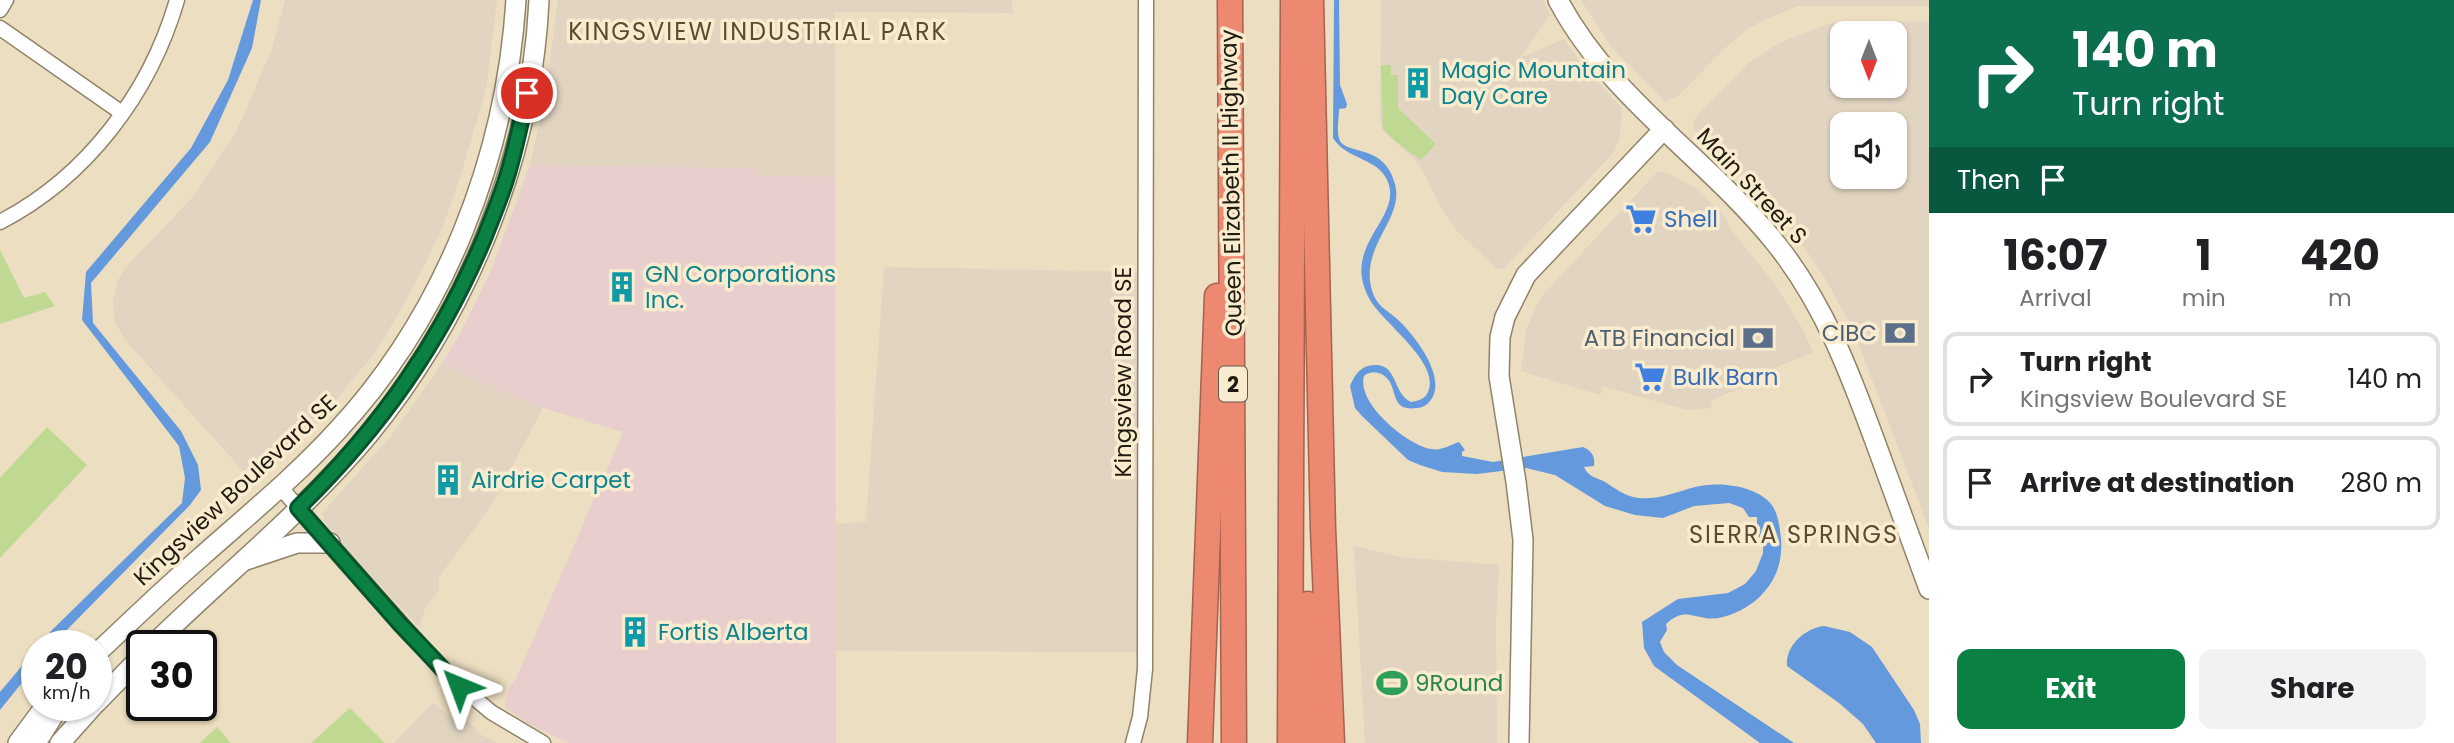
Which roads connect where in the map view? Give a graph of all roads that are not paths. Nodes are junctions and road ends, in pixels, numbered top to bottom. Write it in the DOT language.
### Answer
graph roads {
  1 [pos="6,0"];
  2 [pos="177,0"];
  3 [pos="516,0"];
  4 [pos="539,0"];
  5 [pos="1146,0"];
  6 [pos="1230,0"];
  7 [pos="1293,0"];
  8 [pos="1311,0"];
  9 [pos="1558,0"];
  10 [pos="0,10"];
  11 [pos="1230,26"];
  12 [pos="0,29"];
  13 [pos="1293,65"];
  14 [pos="122,113"];
  15 [pos="1664,129"];
  16 [pos="0,222"];
  17 [pos="279,487"];
  18 [pos="298,508"];
  19 [pos="330,543"];
  20 [pos="239,563"];
  21 [pos="1929,589"];
  22 [pos="169,630"];
  23 [pos="112,639"];
  24 [pos="126,672"];
  25 [pos="112,687"];
  26 [pos="34,721"];
  27 [pos="50,721"];
  28 [pos="80,721"];
  29 [pos="18,743"];
  30 [pos="36,743"];
  31 [pos="60,743"];
  32 [pos="543,743"];
  33 [pos="1133,743"];
  34 [pos="1200,743"];
  35 [pos="1234,743"];
  36 [pos="1290,743"];
  37 [pos="1309,743"];
  38 [pos="1332,743"];
  39 [pos="1519,743"];
  1 -- 10 [label="street"];
  2 -- 14 [label="street"];
  3 -- 17 [label="main road, Kingsview Boulevard SE"];
  4 -- 18 [label="main road"];
  5 -- 33 [label="street, Kingsview Road SE"];
  6 -- 11 [label="highway, Queen Elizabeth II Highway / 2"];
  7 -- 13 [label="highway"];
  8 -- 38 [label="highway"];
  9 -- 15 [label="main road, Main Street S"];
  11 -- 34 [label="highway"];
  11 -- 35 [label="highway, Queen Elizabeth II Highway / 2"];
  12 -- 14 [label="street"];
  13 -- 36 [label="highway"];
  13 -- 37 [label="highway"];
  14 -- 16 [label="street"];
  15 -- 21 [label="main road, Main Street S"];
  15 -- 39 [label="main road"];
  17 -- 18 [label="street"];
  17 -- 23 [label="main road, Kingsview Boulevard SE"];
  18 -- 19 [label="street"];
  18 -- 20 [label="main road"];
  19 -- 20 [label="main road"];
  19 -- 32 [label="street"];
  20 -- 22 [label="main road"];
  24 -- 25 [label="main road"];
  26 -- 29 [label="main road"];
  27 -- 30 [label="main road"];
  28 -- 31 [label="main road"];
}
